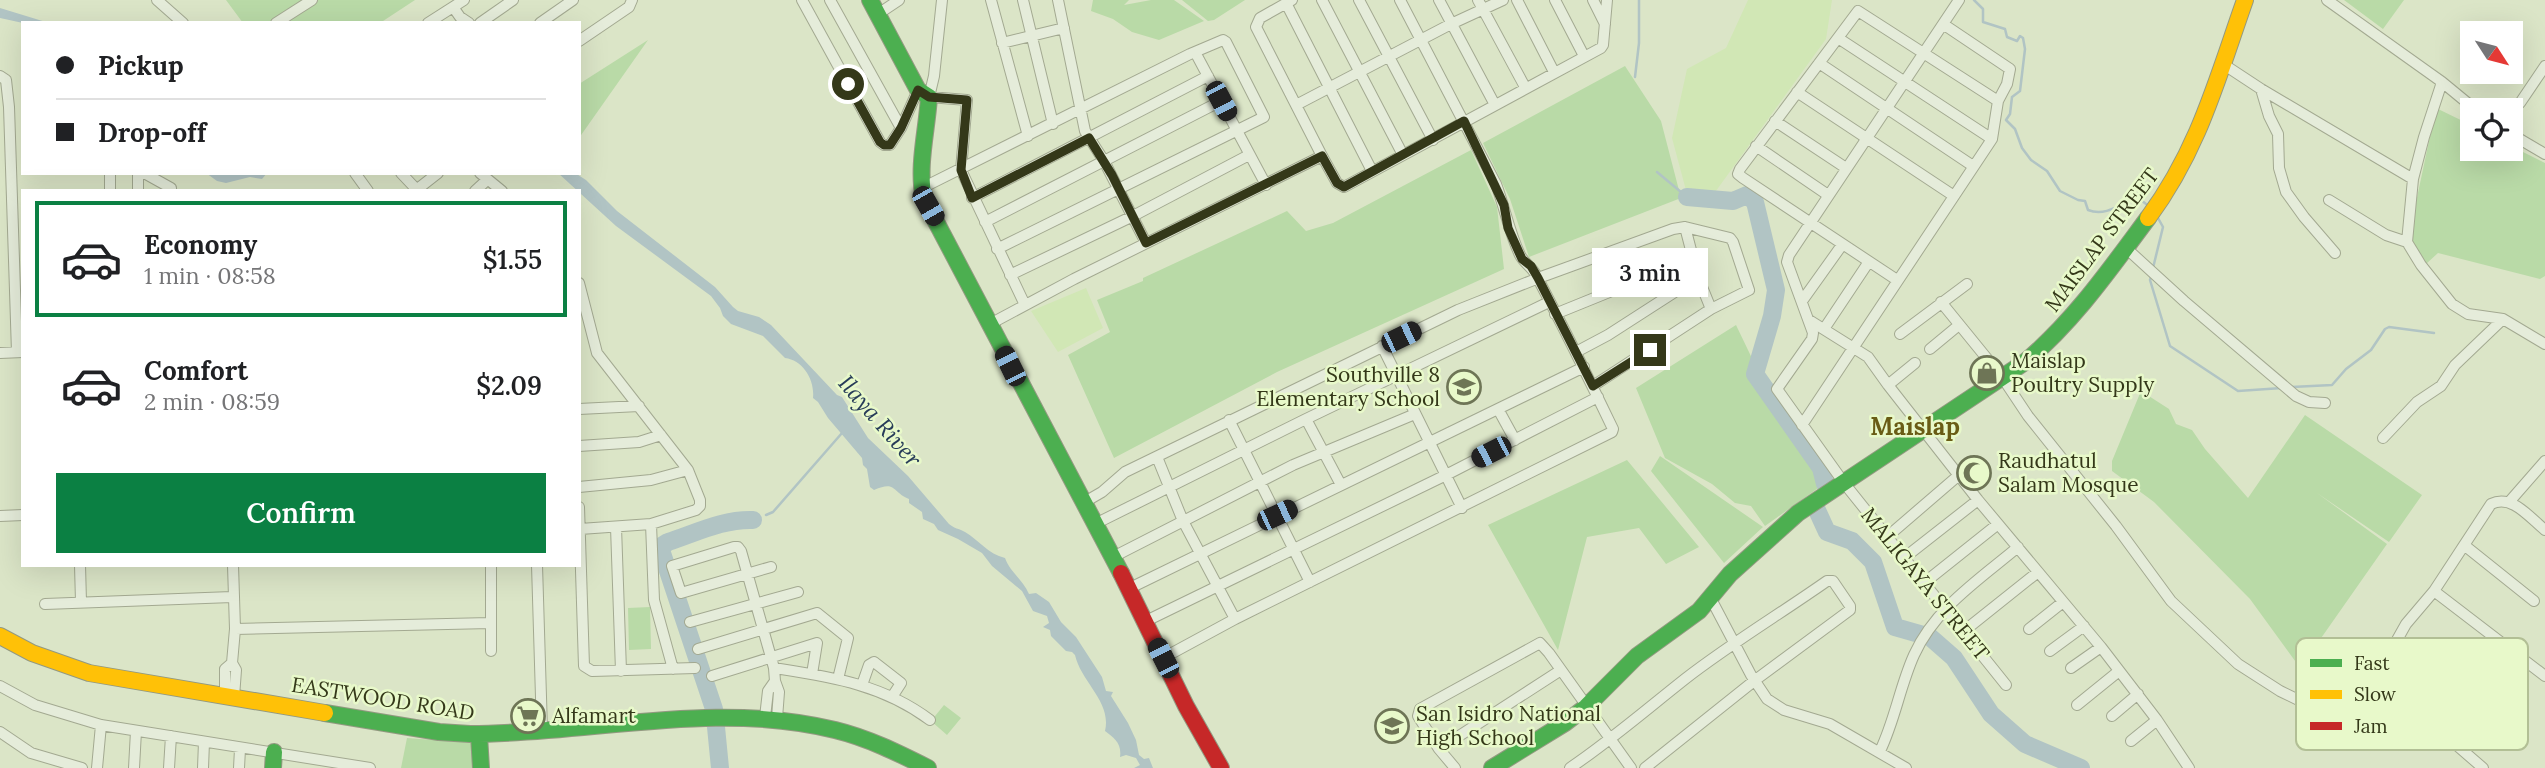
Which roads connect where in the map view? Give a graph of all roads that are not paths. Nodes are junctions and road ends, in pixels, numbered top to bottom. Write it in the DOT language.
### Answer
graph roads {
  1 [pos="157,0"];
  2 [pos="312,0"];
  3 [pos="464,0"];
  4 [pos="513,0"];
  5 [pos="573,0"];
  6 [pos="632,0"];
  7 [pos="802,0"];
  8 [pos="830,0"];
  9 [pos="899,0"];
  10 [pos="942,0"];
  11 [pos="991,0"];
  12 [pos="1023,0"];
  13 [pos="1058,0"];
  14 [pos="1322,0"];
  15 [pos="1359,0"];
  16 [pos="1400,0"];
  17 [pos="1439,0"];
  18 [pos="1503,0"];
  19 [pos="1517,0"];
  20 [pos="1555,0"];
  21 [pos="1593,0"];
  22 [pos="1607,0"];
  23 [pos="1959,0"];
  24 [pos="2245,0"];
  25 [pos="2327,0"];
  26 [pos="1289,1"];
  27 [pos="1480,5"];
  28 [pos="453,7"];
  29 [pos="874,7"];
  30 [pos="181,21"];
  31 [pos="279,21"];
  32 [pos="431,21"];
  33 [pos="466,21"];
  34 [pos="483,21"];
  35 [pos="543,21"];
  36 [pos="1451,24"];
  37 [pos="1605,24"];
  38 [pos="1942,24"];
  39 [pos="1064,28"];
  40 [pos="1032,35"];
  41 [pos="1838,38"];
  42 [pos="581,40"];
  43 [pos="1421,40"];
  44 [pos="1002,43"];
  45 [pos="1195,52"];
  46 [pos="858,53"];
  47 [pos="1923,53"];
  48 [pos="1390,56"];
  49 [pos="1584,56"];
  50 [pos="1819,62"];
  51 [pos="2223,64"];
  52 [pos="837,65"];
  53 [pos="2545,66"];
  54 [pos="1359,72"];
  55 [pos="1555,72"];
  56 [pos="0,76"];
  57 [pos="1208,76"];
  58 [pos="1904,81"];
  59 [pos="2442,82"];
  60 [pos="1329,86"];
  61 [pos="1525,87"];
  62 [pos="2262,89"];
  63 [pos="1797,92"];
  64 [pos="923,94"];
  65 [pos="2461,98"];
  66 [pos="2523,99"];
  67 [pos="1221,101"];
  68 [pos="1998,101"];
  69 [pos="1298,104"];
  70 [pos="1495,105"];
  71 [pos="1886,109"];
  72 [pos="1080,110"];
  73 [pos="1464,121"];
  74 [pos="1775,121"];
  75 [pos="1053,124"];
  76 [pos="901,128"];
  77 [pos="1236,129"];
  78 [pos="1028,136"];
  79 [pos="1089,138"];
  80 [pos="1866,138"];
  81 [pos="1992,139"];
  82 [pos="1433,140"];
  83 [pos="2523,141"];
  84 [pos="1756,146"];
  85 [pos="2545,154"];
  86 [pos="1250,155"];
  87 [pos="1403,155"];
  88 [pos="1322,156"];
  89 [pos="1104,161"];
  90 [pos="1973,166"];
  91 [pos="1846,168"];
  92 [pos="961,170"];
  93 [pos="1372,171"];
  94 [pos="148,175"];
  95 [pos="403,175"];
  96 [pos="436,175"];
  97 [pos="483,176"];
  98 [pos="2413,179"];
  99 [pos="1266,185"];
  100 [pos="171,189"];
  101 [pos="416,189"];
  102 [pos="418,189"];
  103 [pos="499,189"];
  104 [pos="920,189"];
  105 [pos="1119,189"];
  106 [pos="1828,195"];
  107 [pos="1954,196"];
  108 [pos="972,198"];
  109 [pos="2329,200"];
  110 [pos="1133,216"];
  111 [pos="985,222"];
  112 [pos="1810,223"];
  113 [pos="1685,227"];
  114 [pos="2407,242"];
  115 [pos="1146,243"];
  116 [pos="1842,244"];
  117 [pos="2126,248"];
  118 [pos="997,249"];
  119 [pos="2336,253"];
  120 [pos="1693,258"];
  121 [pos="1868,262"];
  122 [pos="1010,275"];
  123 [pos="1698,277"];
  124 [pos="1538,278"];
  125 [pos="1897,280"];
  126 [pos="1967,284"];
  127 [pos="581,291"];
  128 [pos="1802,301"];
  129 [pos="1549,302"];
  130 [pos="1941,302"];
  131 [pos="1025,305"];
  132 [pos="1712,309"];
  133 [pos="1555,314"];
  134 [pos="2503,319"];
  135 [pos="1810,320"];
  136 [pos="990,324"];
  137 [pos="1959,325"];
  138 [pos="1824,329"];
  139 [pos="1900,334"];
  140 [pos="2545,344"];
  141 [pos="1382,346"];
  142 [pos="1853,347"];
  143 [pos="1930,349"];
  144 [pos="20,352"];
  145 [pos="1576,352"];
  146 [pos="0,353"];
  147 [pos="1915,363"];
  148 [pos="1584,367"];
  149 [pos="1396,375"];
  150 [pos="2002,377"];
  151 [pos="1888,385"];
  152 [pos="1593,386"];
  153 [pos="1598,397"];
  154 [pos="2325,403"];
  155 [pos="639,406"];
  156 [pos="581,409"];
  157 [pos="1498,409"];
  158 [pos="1415,414"];
  159 [pos="1306,419"];
  160 [pos="1228,420"];
  161 [pos="1802,425"];
  162 [pos="1924,429"];
  163 [pos="661,435"];
  164 [pos="2383,438"];
  165 [pos="1515,440"];
  166 [pos="1429,443"];
  167 [pos="581,446"];
  168 [pos="1243,450"];
  169 [pos="1325,453"];
  170 [pos="1157,457"];
  171 [pos="2545,461"];
  172 [pos="688,470"];
  173 [pos="1959,475"];
  174 [pos="1444,476"];
  175 [pos="1259,482"];
  176 [pos="1844,483"];
  177 [pos="1341,485"];
  178 [pos="1169,486"];
  179 [pos="581,487"];
  180 [pos="1978,500"];
  181 [pos="2510,501"];
  182 [pos="1083,503"];
  183 [pos="1462,508"];
  184 [pos="21,515"];
  185 [pos="1277,515"];
  186 [pos="0,516"];
  187 [pos="1183,521"];
  188 [pos="651,524"];
  189 [pos="1095,524"];
  190 [pos="1998,524"];
  191 [pos="616,527"];
  192 [pos="581,529"];
  193 [pos="2545,530"];
  194 [pos="1887,537"];
  195 [pos="2464,545"];
  196 [pos="2018,547"];
  197 [pos="1294,548"];
  198 [pos="1201,553"];
  199 [pos="1113,557"];
  200 [pos="1904,558"];
  201 [pos="581,563"];
  202 [pos="80,567"];
  203 [pos="233,567"];
  204 [pos="491,567"];
  205 [pos="537,567"];
  206 [pos="771,567"];
  207 [pos="2038,572"];
  208 [pos="747,574"];
  209 [pos="1310,582"];
  210 [pos="1924,583"];
  211 [pos="1218,586"];
  212 [pos="1128,589"];
  213 [pos="2434,591"];
  214 [pos="798,592"];
  215 [pos="233,597"];
  216 [pos="1710,597"];
  217 [pos="2533,601"];
  218 [pos="81,602"];
  219 [pos="2063,602"];
  220 [pos="754,603"];
  221 [pos="45,604"];
  222 [pos="1946,608"];
  223 [pos="1236,619"];
  224 [pos="690,622"];
  225 [pos="1144,622"];
  226 [pos="491,623"];
  227 [pos="2084,626"];
  228 [pos="235,629"];
  229 [pos="763,629"];
  230 [pos="2029,629"];
  231 [pos="1964,631"];
  232 [pos="0,636"];
  233 [pos="2398,638"];
  234 [pos="2495,638"];
  235 [pos="1734,643"];
  236 [pos="2101,647"];
  237 [pos="698,649"];
  238 [pos="491,651"];
  239 [pos="2050,651"];
  240 [pos="1163,658"];
  241 [pos="772,663"];
  242 [pos="2528,663"];
  243 [pos="695,668"];
  244 [pos="2071,668"];
  245 [pos="673,669"];
  246 [pos="1561,670"];
  247 [pos="621,671"];
  248 [pos="2119,671"];
  249 [pos="812,674"];
  250 [pos="712,676"];
  251 [pos="2545,676"];
  252 [pos="838,679"];
  253 [pos="1754,681"];
  254 [pos="862,685"];
  255 [pos="2006,685"];
  256 [pos="0,686"];
  257 [pos="2138,694"];
  258 [pos="230,696"];
  259 [pos="892,697"];
  260 [pos="2296,699"];
  261 [pos="2077,705"];
  262 [pos="1586,707"];
  263 [pos="2112,716"];
  264 [pos="771,717"];
  265 [pos="930,720"];
  266 [pos="2157,720"];
  267 [pos="101,725"];
  268 [pos="542,730"];
  269 [pos="136,731"];
  270 [pos="0,732"];
  271 [pos="171,736"];
  272 [pos="483,736"];
  273 [pos="1611,740"];
  274 [pos="2131,741"];
  275 [pos="204,742"];
  276 [pos="240,749"];
  277 [pos="1438,749"];
  278 [pos="2462,750"];
  279 [pos="1880,751"];
  280 [pos="273,760"];
  281 [pos="82,768"];
  282 [pos="97,768"];
  283 [pos="134,768"];
  284 [pos="169,768"];
  285 [pos="203,768"];
  286 [pos="239,768"];
  287 [pos="370,768"];
  288 [pos="481,768"];
  289 [pos="491,768"];
  290 [pos="928,768"];
  291 [pos="1221,768"];
  292 [pos="1455,768"];
  293 [pos="1492,768"];
  294 [pos="1570,768"];
  295 [pos="1631,768"];
  296 [pos="1645,768"];
  297 [pos="1906,768"];
  298 [pos="2189,768"];
  299 [pos="2483,768"];
  1 -- 30 [label="street"];
  2 -- 31 [label="street"];
  3 -- 28 [label="street"];
  4 -- 34 [label="street"];
  5 -- 35 [label="street"];
  6 -- 42 [label="street"];
  7 -- 52 [label="street"];
  8 -- 46 [label="street"];
  9 -- 29 [label="street"];
  10 -- 64 [label="street"];
  11 -- 44 [label="street"];
  12 -- 40 [label="street"];
  13 -- 39 [label="street"];
  14 -- 54 [label="street"];
  15 -- 48 [label="street"];
  16 -- 43 [label="street"];
  17 -- 36 [label="street"];
  18 -- 27 [label="street"];
  19 -- 55 [label="street"];
  20 -- 49 [label="street"];
  21 -- 37 [label="street"];
  22 -- 37 [label="street"];
  23 -- 38 [label="street"];
  24 -- 51 [label="main road, MAISLAP STREET"];
  25 -- 59 [label="street"];
  26 -- 60 [label="street"];
  26 -- 69 [label="street"];
  27 -- 36 [label="street"];
  27 -- 61 [label="street"];
  28 -- 32 [label="street"];
  28 -- 33 [label="street"];
  29 -- 64 [label="main road"];
  36 -- 43 [label="street"];
  36 -- 70 [label="street"];
  37 -- 49 [label="street"];
  38 -- 47 [label="street"];
  38 -- 68 [label="street"];
  39 -- 40 [label="street"];
  39 -- 72 [label="street"];
  40 -- 44 [label="street"];
  40 -- 75 [label="street"];
  41 -- 47 [label="street"];
  41 -- 50 [label="street"];
  41 -- 58 [label="street"];
  43 -- 48 [label="street"];
  43 -- 73 [label="street"];
  44 -- 78 [label="street"];
  45 -- 57 [label="street"];
  45 -- 72 [label="street"];
  45 -- 77 [label="street"];
  46 -- 52 [label="street"];
  46 -- 76 [label="street"];
  47 -- 58 [label="street"];
  47 -- 68 [label="street"];
  48 -- 54 [label="street"];
  48 -- 82 [label="street"];
  49 -- 55 [label="street"];
  50 -- 63 [label="street"];
  50 -- 71 [label="street"];
  51 -- 62 [label="street"];
  51 -- 117 [label="main road, MAISLAP STREET"];
  52 -- 76 [label="street"];
  53 -- 66 [label="street"];
  54 -- 60 [label="street"];
  54 -- 87 [label="street"];
  55 -- 61 [label="street"];
  56 -- 144 [label="street"];
  57 -- 67 [label="street"];
  57 -- 79 [label="street"];
  58 -- 71 [label="street"];
  58 -- 81 [label="street"];
  59 -- 65 [label="street"];
  59 -- 98 [label="street"];
  60 -- 69 [label="street"];
  60 -- 93 [label="street"];
  61 -- 70 [label="street"];
  62 -- 98 [label="street"];
  62 -- 119 [label="street"];
  63 -- 74 [label="street"];
  63 -- 80 [label="street"];
  64 -- 76 [label="street"];
  64 -- 92 [label="street"];
  64 -- 104 [label="main road"];
  67 -- 77 [label="street"];
  67 -- 89 [label="street"];
  68 -- 81 [label="street"];
  69 -- 88 [label="street"];
  70 -- 73 [label="street"];
  71 -- 80 [label="street"];
  71 -- 90 [label="street"];
  72 -- 75 [label="street"];
  72 -- 79 [label="street"];
  73 -- 82 [label="street"];
  73 -- 124 [label="street"];
  74 -- 84 [label="street"];
  74 -- 91 [label="street"];
  75 -- 78 [label="street"];
  77 -- 86 [label="street"];
  77 -- 105 [label="street"];
  78 -- 92 [label="street"];
  79 -- 89 [label="street"];
  79 -- 108 [label="street"];
  80 -- 91 [label="street"];
  80 -- 107 [label="street"];
  81 -- 90 [label="street"];
  82 -- 87 [label="street"];
  83 -- 85 [label="street"];
  84 -- 106 [label="street"];
  84 -- 112 [label="street"];
  86 -- 99 [label="street"];
  86 -- 110 [label="street"];
  87 -- 93 [label="street"];
  88 -- 93 [label="street"];
  88 -- 99 [label="street"];
  89 -- 105 [label="street"];
  89 -- 111 [label="street"];
  90 -- 107 [label="street"];
  91 -- 106 [label="street"];
  92 -- 104 [label="street"];
  92 -- 108 [label="street"];
  94 -- 100 [label="street"];
  95 -- 101 [label="street"];
  96 -- 102 [label="street"];
  97 -- 103 [label="street"];
  98 -- 114 [label="street"];
  99 -- 115 [label="street"];
  104 -- 136 [label="main road"];
  105 -- 110 [label="street"];
  105 -- 118 [label="street"];
  106 -- 112 [label="street"];
  107 -- 125 [label="street"];
  108 -- 111 [label="street"];
  109 -- 114 [label="street"];
  110 -- 115 [label="street"];
  110 -- 122 [label="street"];
  111 -- 118 [label="street"];
  112 -- 116 [label="street"];
  112 -- 128 [label="street"];
  113 -- 120 [label="street"];
  113 -- 124 [label="street"];
  113 -- 132 [label="street"];
  114 -- 134 [label="street"];
  115 -- 131 [label="street"];
  116 -- 121 [label="street"];
  116 -- 128 [label="street"];
  117 -- 150 [label="main road, MAISLAP STREET"];
  117 -- 154 [label="street"];
  118 -- 122 [label="street"];
  120 -- 123 [label="street"];
  120 -- 133 [label="street"];
  121 -- 125 [label="street"];
  121 -- 138 [label="street"];
  122 -- 131 [label="street"];
  123 -- 132 [label="street"];
  123 -- 145 [label="street"];
  124 -- 129 [label="street"];
  124 -- 141 [label="street"];
  125 -- 142 [label="street"];
  126 -- 130 [label="street"];
  127 -- 155 [label="street"];
  128 -- 135 [label="street"];
  129 -- 133 [label="street"];
  129 -- 149 [label="street"];
  130 -- 137 [label="street"];
  130 -- 139 [label="street"];
  131 -- 136 [label="street"];
  132 -- 152 [label="street"];
  133 -- 145 [label="street"];
  134 -- 140 [label="street"];
  134 -- 164 [label="street"];
  135 -- 138 [label="street"];
  135 -- 161 [label="street, MALIGAYA STREET"];
  136 -- 182 [label="main road"];
  137 -- 143 [label="street"];
  137 -- 150 [label="street"];
  138 -- 142 [label="street"];
  141 -- 149 [label="street"];
  141 -- 160 [label="street"];
  142 -- 151 [label="street"];
  142 -- 161 [label="street"];
  144 -- 146 [label="street"];
  145 -- 148 [label="street"];
  147 -- 151 [label="street"];
  148 -- 152 [label="street"];
  148 -- 157 [label="street"];
  149 -- 158 [label="street"];
  149 -- 159 [label="street"];
  150 -- 162 [label="main road, MAISLAP STREET"];
  150 -- 260 [label="street"];
  151 -- 162 [label="street"];
  152 -- 153 [label="street"];
  153 -- 165 [label="street"];
  153 -- 183 [label="street"];
  155 -- 156 [label="street"];
  155 -- 163 [label="street"];
  157 -- 165 [label="street"];
  157 -- 166 [label="street"];
  158 -- 166 [label="street"];
  158 -- 169 [label="street"];
  159 -- 168 [label="street"];
  159 -- 169 [label="street"];
  160 -- 168 [label="street"];
  160 -- 170 [label="street"];
  161 -- 176 [label="street, MALIGAYA STREET"];
  162 -- 173 [label="street"];
  162 -- 176 [label="main road, MAISLAP STREET"];
  163 -- 167 [label="street"];
  163 -- 172 [label="street"];
  165 -- 174 [label="street"];
  166 -- 174 [label="street"];
  166 -- 177 [label="street"];
  168 -- 175 [label="street"];
  168 -- 178 [label="street"];
  169 -- 175 [label="street"];
  169 -- 177 [label="street"];
  170 -- 178 [label="street"];
  170 -- 182 [label="street"];
  171 -- 181 [label="street"];
  172 -- 179 [label="street"];
  172 -- 188 [label="street"];
  173 -- 180 [label="street"];
  173 -- 194 [label="street"];
  174 -- 183 [label="street"];
  174 -- 197 [label="street"];
  175 -- 185 [label="street"];
  175 -- 187 [label="street"];
  176 -- 194 [label="street, MALIGAYA STREET"];
  176 -- 216 [label="main road, MAISLAP STREET"];
  177 -- 185 [label="street"];
  178 -- 187 [label="street"];
  178 -- 189 [label="street"];
  180 -- 190 [label="street"];
  180 -- 200 [label="street"];
  181 -- 193 [label="street"];
  181 -- 195 [label="street"];
  182 -- 189 [label="main road"];
  183 -- 209 [label="street"];
  184 -- 186 [label="street"];
  185 -- 197 [label="street"];
  185 -- 198 [label="street"];
  187 -- 198 [label="street"];
  187 -- 199 [label="street"];
  188 -- 191 [label="street"];
  188 -- 245 [label="street"];
  189 -- 199 [label="main road"];
  190 -- 196 [label="street"];
  190 -- 210 [label="street"];
  191 -- 192 [label="street"];
  191 -- 247 [label="street"];
  194 -- 200 [label="street, MALIGAYA STREET"];
  195 -- 213 [label="street"];
  195 -- 217 [label="street"];
  196 -- 207 [label="street"];
  196 -- 222 [label="street"];
  197 -- 209 [label="street"];
  197 -- 211 [label="street"];
  198 -- 211 [label="street"];
  198 -- 212 [label="street"];
  199 -- 212 [label="main road"];
  200 -- 210 [label="street, MALIGAYA STREET"];
  201 -- 247 [label="street"];
  202 -- 218 [label="street"];
  203 -- 215 [label="street"];
  204 -- 226 [label="street"];
  205 -- 268 [label="street"];
  206 -- 208 [label="street"];
  207 -- 219 [label="street"];
  207 -- 231 [label="street"];
  208 -- 208 [label="street"];
  208 -- 220 [label="street"];
  209 -- 223 [label="street"];
  210 -- 222 [label="street, MALIGAYA STREET"];
  211 -- 223 [label="street"];
  211 -- 225 [label="street"];
  212 -- 225 [label="main road"];
  213 -- 233 [label="street"];
  213 -- 234 [label="street"];
  214 -- 220 [label="street"];
  215 -- 218 [label="street"];
  215 -- 228 [label="street"];
  216 -- 235 [label="street"];
  216 -- 262 [label="main road, MAISLAP STREET"];
  218 -- 221 [label="street"];
  219 -- 227 [label="street"];
  219 -- 230 [label="street"];
  220 -- 224 [label="street"];
  220 -- 229 [label="street"];
  222 -- 231 [label="street, MALIGAYA STREET"];
  222 -- 279 [label="street"];
  223 -- 240 [label="street"];
  225 -- 240 [label="main road"];
  226 -- 228 [label="street"];
  226 -- 238 [label="street"];
  227 -- 236 [label="street"];
  227 -- 239 [label="street"];
  228 -- 258 [label="street"];
  229 -- 237 [label="street"];
  229 -- 241 [label="street"];
  229 -- 252 [label="street"];
  231 -- 255 [label="street, MALIGAYA STREET"];
  232 -- 258 [label="main road, EASTWOOD ROAD"];
  235 -- 253 [label="street"];
  235 -- 253 [label="street"];
  235 -- 273 [label="street"];
  236 -- 244 [label="street"];
  236 -- 248 [label="street"];
  240 -- 291 [label="main road"];
  241 -- 249 [label="street"];
  241 -- 249 [label="street"];
  241 -- 250 [label="street"];
  241 -- 264 [label="street"];
  242 -- 251 [label="street"];
  243 -- 245 [label="street"];
  245 -- 247 [label="street"];
  246 -- 262 [label="street"];
  246 -- 277 [label="street"];
  246 -- 277 [label="street"];
  248 -- 257 [label="street"];
  248 -- 261 [label="street"];
  249 -- 252 [label="street"];
  252 -- 254 [label="street"];
  253 -- 279 [label="street"];
  253 -- 296 [label="street"];
  254 -- 259 [label="street"];
  254 -- 259 [label="street"];
  256 -- 267 [label="street"];
  257 -- 263 [label="street"];
  257 -- 266 [label="street"];
  258 -- 272 [label="main road, EASTWOOD ROAD"];
  259 -- 265 [label="street"];
  262 -- 273 [label="street"];
  262 -- 293 [label="main road, MAISLAP STREET"];
  264 -- 268 [label="main road, EASTWOOD ROAD"];
  264 -- 290 [label="main road, EASTWOOD ROAD"];
  266 -- 274 [label="street"];
  266 -- 298 [label="street"];
  267 -- 269 [label="street"];
  267 -- 282 [label="street"];
  268 -- 272 [label="main road, EASTWOOD ROAD"];
  269 -- 271 [label="street"];
  269 -- 283 [label="street"];
  270 -- 281 [label="street"];
  271 -- 275 [label="street"];
  271 -- 284 [label="street"];
  272 -- 288 [label="main road"];
  272 -- 289 [label="main road"];
  273 -- 294 [label="street"];
  273 -- 295 [label="street"];
  275 -- 276 [label="street"];
  275 -- 285 [label="street"];
  276 -- 280 [label="street"];
  276 -- 286 [label="street"];
  277 -- 292 [label="street"];
  278 -- 299 [label="street"];
  279 -- 297 [label="street"];
  280 -- 287 [label="street"];
}
